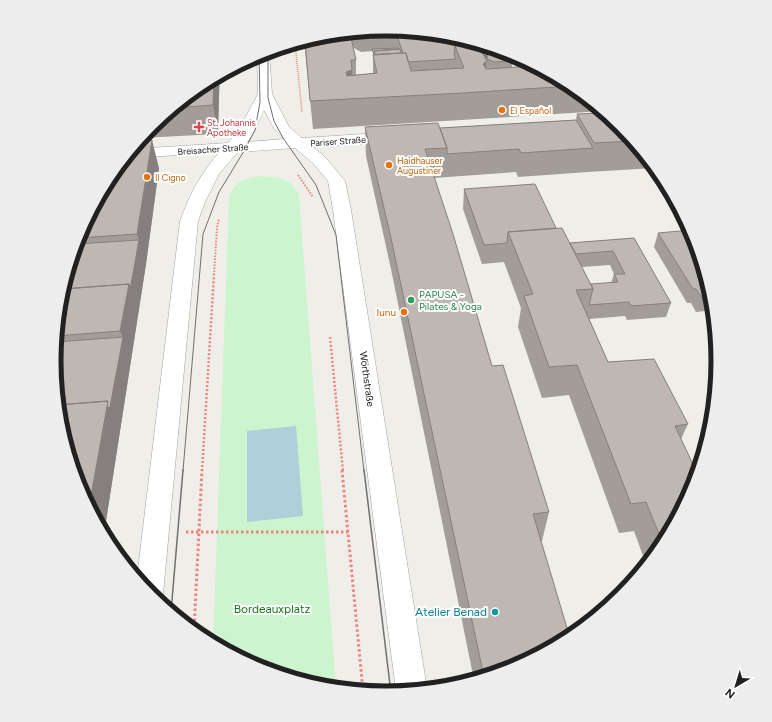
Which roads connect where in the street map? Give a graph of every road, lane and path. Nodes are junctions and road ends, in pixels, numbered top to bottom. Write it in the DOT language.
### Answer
graph roads {
  1 [pos="296,49"];
  2 [pos="264,60"];
  3 [pos="265,94"];
  4 [pos="413,136"];
  5 [pos="298,143"];
  6 [pos="235,147"];
  7 [pos="136,153"];
  8 [pos="296,172"];
  9 [pos="314,199"];
  10 [pos="220,214"];
  11 [pos="330,331"];
  12 [pos="156,529"];
  13 [pos="349,532"];
  14 [pos="198,533"];
  15 [pos="150,584"];
  16 [pos="194,623"];
  17 [pos="362,685"];
  18 [pos="411,685"];
  1 -- 5 [label="path"];
  2 -- 3 [label="street, Wörthstraße"];
  3 -- 5 [label="street, Wörthstraße"];
  3 -- 6 [label="street, Wörthstraße"];
  4 -- 5 [label="street, Pariser Straße"];
  5 -- 6 [label="street, Breisacher Straße"];
  5 -- 18 [label="street, Wörthstraße"];
  6 -- 7 [label="street, Breisacher Straße"];
  6 -- 12 [label="street, Wörthstraße"];
  8 -- 9 [label="path"];
  10 -- 14 [label="path"];
  11 -- 13 [label="path"];
  12 -- 14 [label="path"];
  12 -- 15 [label="street, Wörthstraße"];
  13 -- 14 [label="path"];
  13 -- 17 [label="path"];
  14 -- 16 [label="path"];
}
